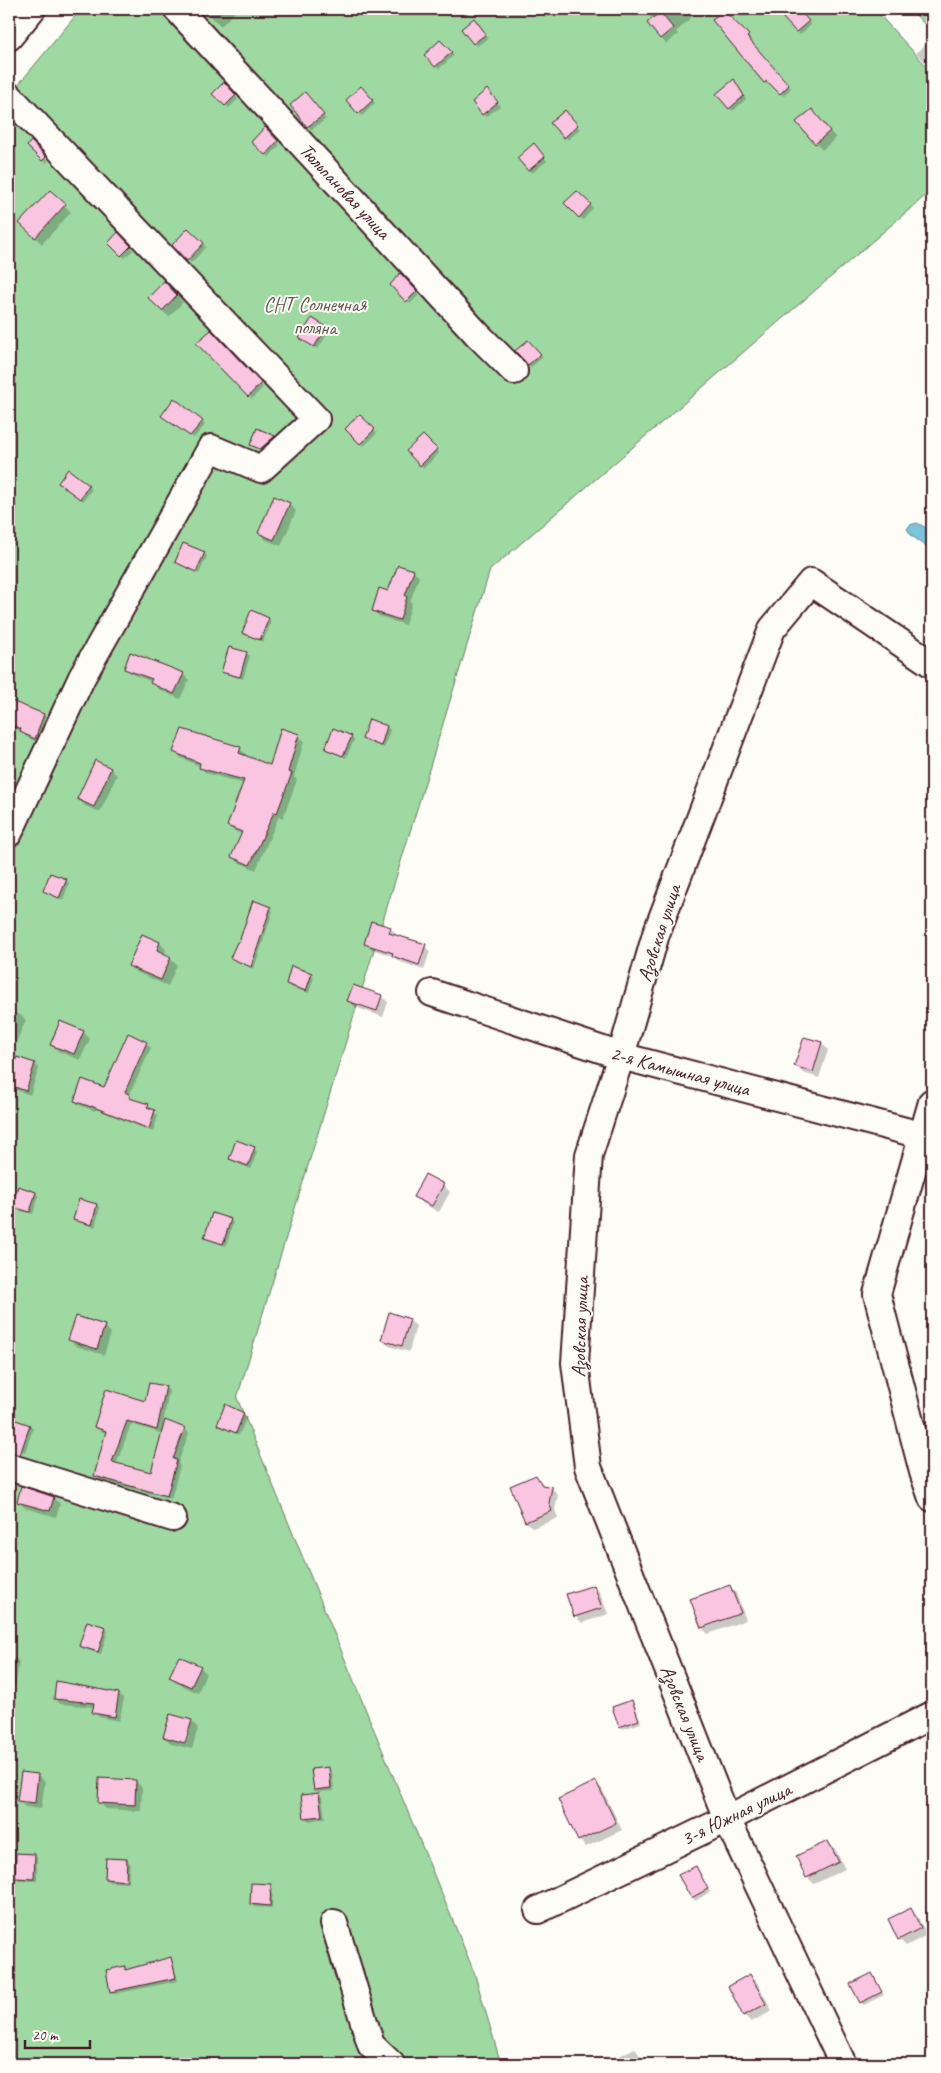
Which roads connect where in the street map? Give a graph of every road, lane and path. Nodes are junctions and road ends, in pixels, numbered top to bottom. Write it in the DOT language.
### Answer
graph roads {
  1 [pos="32,9"];
  2 [pos="177,9"];
  3 [pos="9,36"];
  4 [pos="9,96"];
  5 [pos="514,371"];
  6 [pos="932,664"];
  7 [pos="9,834"];
  8 [pos="432,993"];
  9 [pos="622,1056"];
  10 [pos="932,1102"];
  11 [pos="928,1137"];
  12 [pos="9,1467"];
  13 [pos="932,1498"];
  14 [pos="173,1518"];
  15 [pos="932,1714"];
  16 [pos="727,1819"];
  17 [pos="538,1910"];
  18 [pos="334,1923"];
  19 [pos="391,2064"];
  20 [pos="843,2064"];
  1 -- 3 [label="street"];
  2 -- 5 [label="street, Тюльпановая улица"];
  4 -- 7 [label="street"];
  6 -- 9 [label="street, Азовская улица"];
  8 -- 9 [label="street, 2-я Камышная улица"];
  9 -- 11 [label="street, 2-я Камышная улица"];
  9 -- 16 [label="street, Азовская улица"];
  10 -- 11 [label="street"];
  11 -- 13 [label="street"];
  12 -- 14 [label="street"];
  15 -- 16 [label="street, 3-я Южная улица"];
  16 -- 17 [label="street, 3-я Южная улица"];
  16 -- 20 [label="street, Азовская улица"];
  18 -- 19 [label="street"];
}
